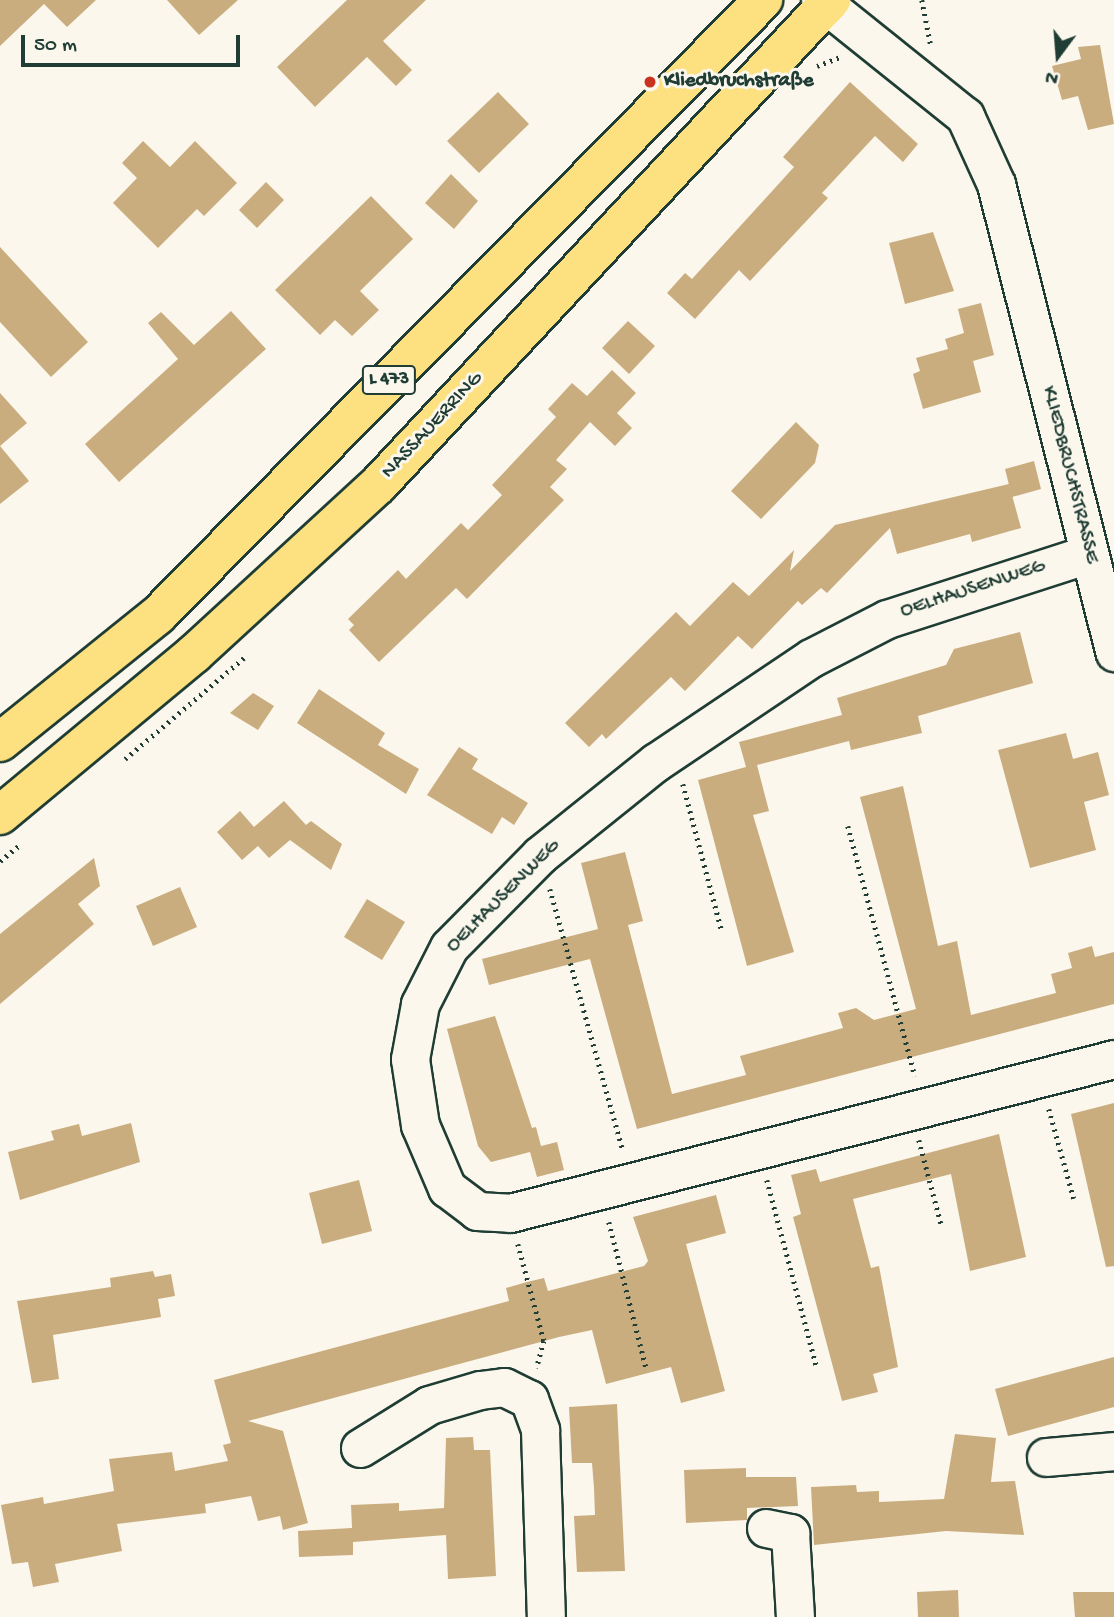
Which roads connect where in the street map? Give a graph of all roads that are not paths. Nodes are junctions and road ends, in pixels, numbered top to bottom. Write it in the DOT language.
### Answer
graph roads {
  1 [pos="762,0"];
  2 [pos="826,1"];
  3 [pos="1088,554"];
  4 [pos="1114,652"];
  5 [pos="0,742"];
  6 [pos="0,815"];
  7 [pos="1114,1059"];
  8 [pos="360,1448"];
  9 [pos="1114,1451"];
  10 [pos="1046,1457"];
  11 [pos="766,1528"];
  12 [pos="546,1617"];
  13 [pos="795,1617"];
  1 -- 5 [label="main road, L 473"];
  2 -- 3 [label="street, KLIEDBRUCHSTRASSE"];
  2 -- 6 [label="main road, NASSAUERRING"];
  3 -- 4 [label="street, KLIEDBRUCHSTRASSE"];
  3 -- 7 [label="street, OELHAUSENWEG"];
  8 -- 12 [label="street"];
  9 -- 10 [label="street"];
  11 -- 13 [label="street"];
}
